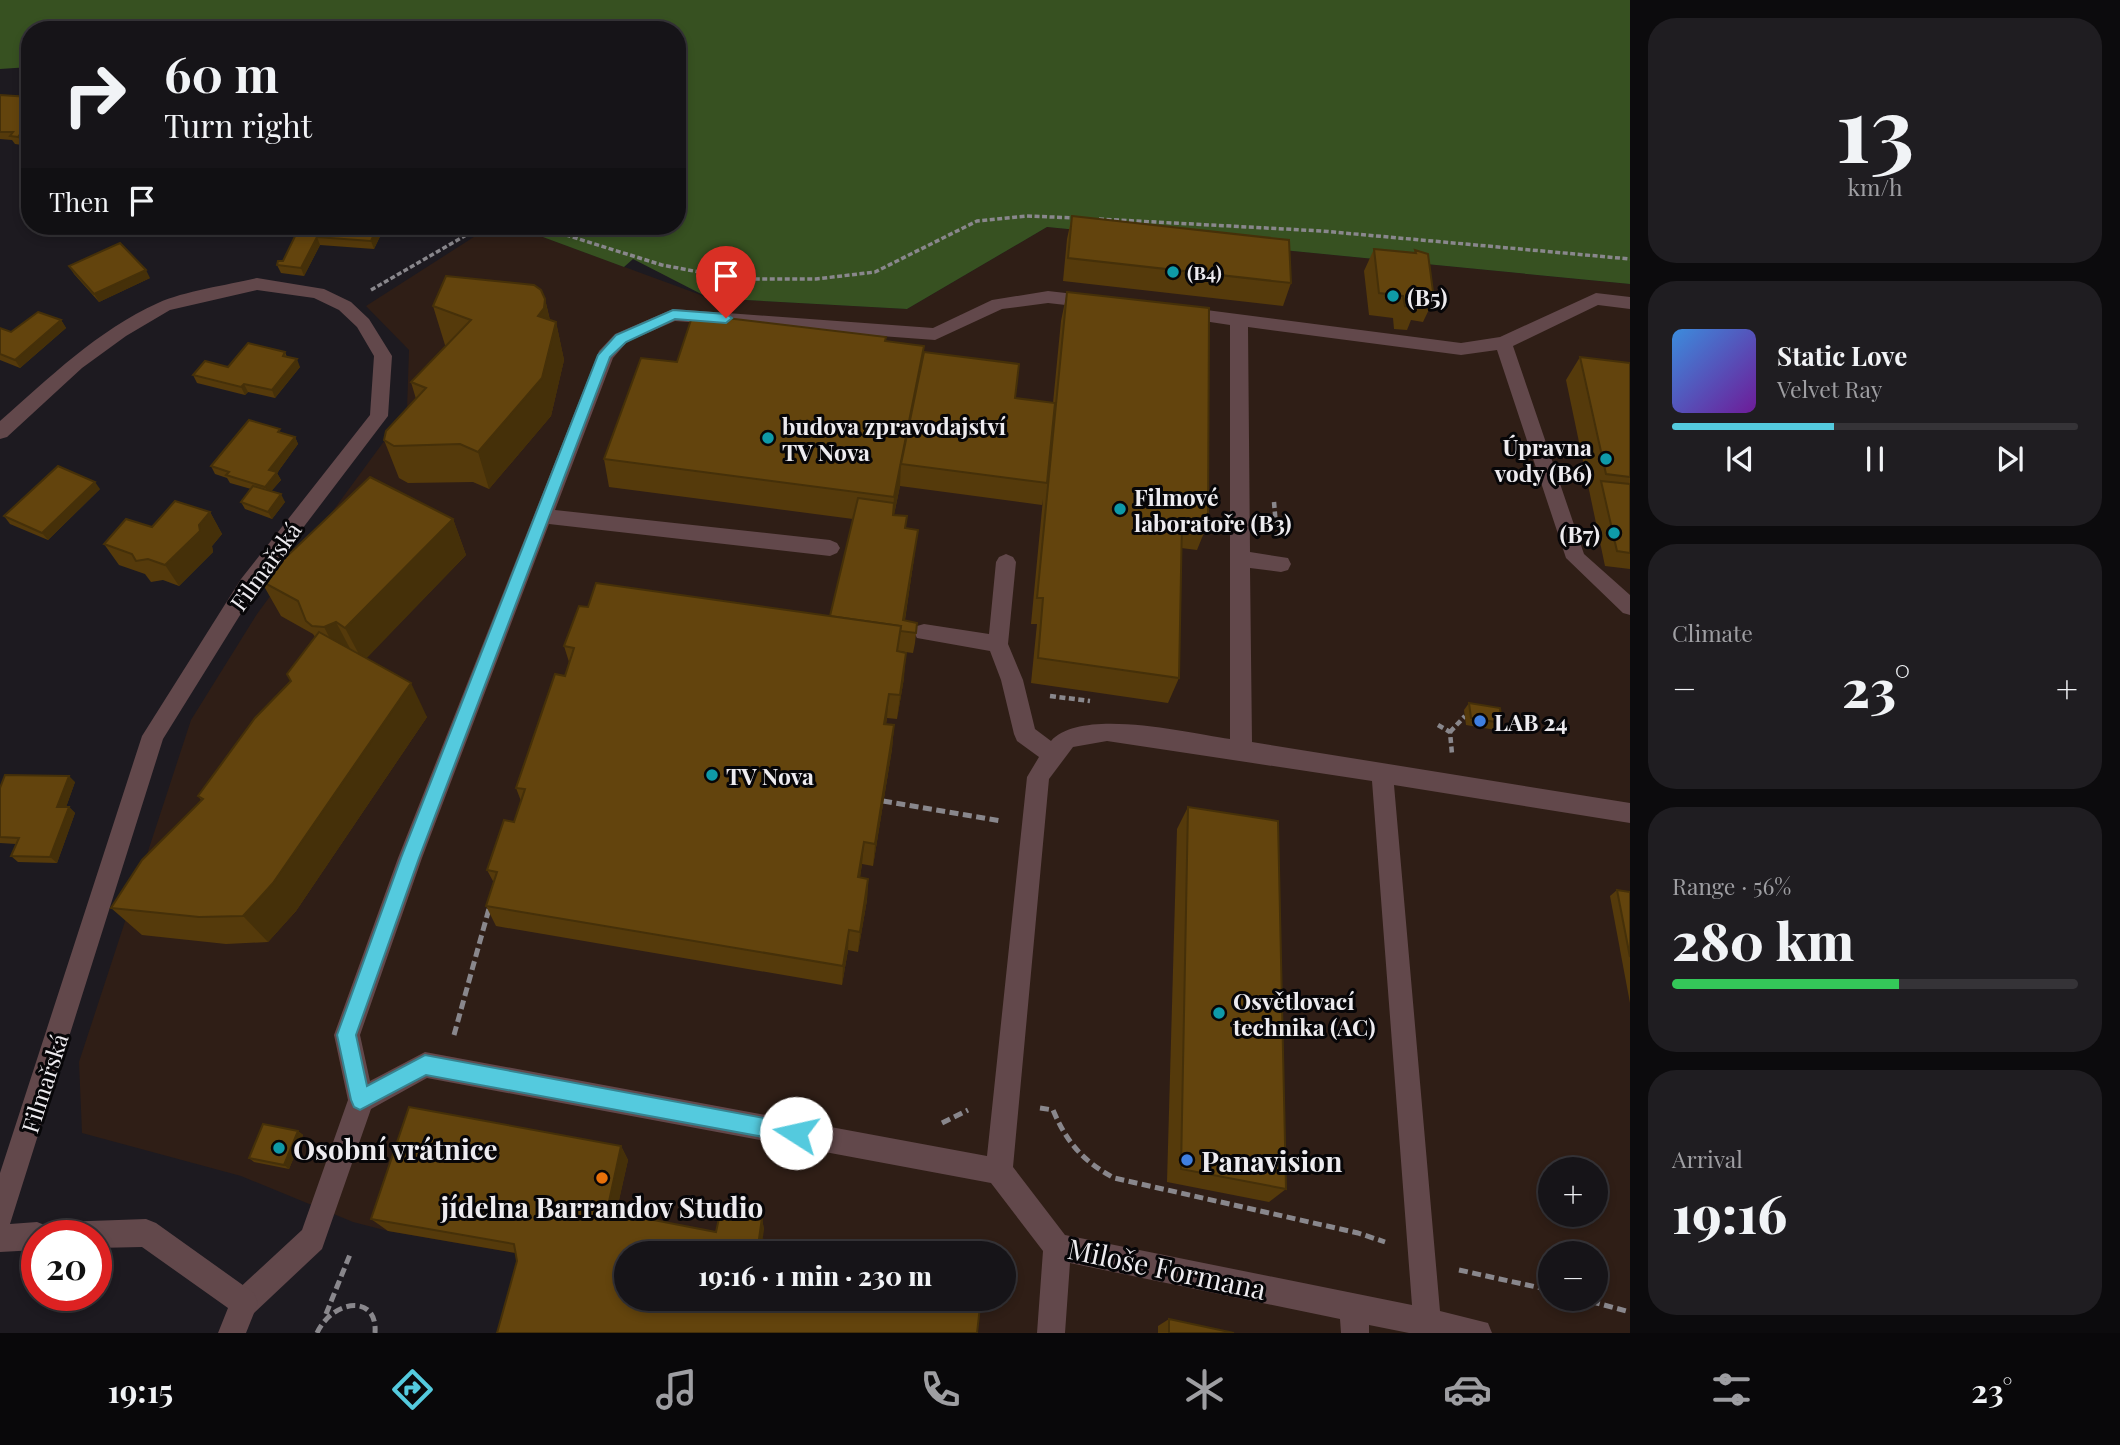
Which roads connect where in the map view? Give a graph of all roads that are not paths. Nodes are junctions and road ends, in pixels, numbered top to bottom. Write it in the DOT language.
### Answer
graph roads {
  1 [pos="1630,303"];
  2 [pos="1113,305"];
  3 [pos="1165,311"];
  4 [pos="1239,320"];
  5 [pos="1503,343"];
  6 [pos="0,432"];
  7 [pos="543,516"];
  8 [pos="830,548"];
  9 [pos="1240,559"];
  10 [pos="1006,562"];
  11 [pos="1281,564"];
  12 [pos="1630,607"];
  13 [pos="924,632"];
  14 [pos="998,644"];
  15 [pos="1241,750"];
  16 [pos="1053,755"];
  17 [pos="1382,773"];
  18 [pos="1630,813"];
  19 [pos="360,1100"];
  20 [pos="999,1171"];
  21 [pos="0,1215"];
  22 [pos="112,1234"];
  23 [pos="21,1237"];
  24 [pos="0,1238"];
  25 [pos="1057,1247"];
  26 [pos="244,1303"];
  27 [pos="1355,1320"];
  28 [pos="1427,1322"];
  29 [pos="232,1333"];
  30 [pos="1051,1333"];
  31 [pos="1478,1333"];
  1 -- 5 [label="street"];
  2 -- 7 [label="street"];
  3 -- 4 [label="street"];
  4 -- 5 [label="street"];
  4 -- 9 [label="street"];
  5 -- 12 [label="street"];
  6 -- 21 [label="street, Filmařská"];
  7 -- 8 [label="street"];
  7 -- 19 [label="street"];
  9 -- 11 [label="street"];
  9 -- 15 [label="street"];
  10 -- 14 [label="street"];
  13 -- 14 [label="street"];
  14 -- 16 [label="street"];
  15 -- 16 [label="street"];
  15 -- 17 [label="street"];
  16 -- 20 [label="street"];
  17 -- 18 [label="street"];
  17 -- 28 [label="street"];
  19 -- 20 [label="street"];
  19 -- 26 [label="street"];
  20 -- 25 [label="street, Miloše Formana"];
  22 -- 26 [label="street"];
  23 -- 24 [label="street"];
  25 -- 27 [label="street, Miloše Formana"];
  25 -- 30 [label="street"];
  26 -- 29 [label="street"];
  27 -- 28 [label="street, Miloše Formana"];
  28 -- 31 [label="street, Miloše Formana"];
}
